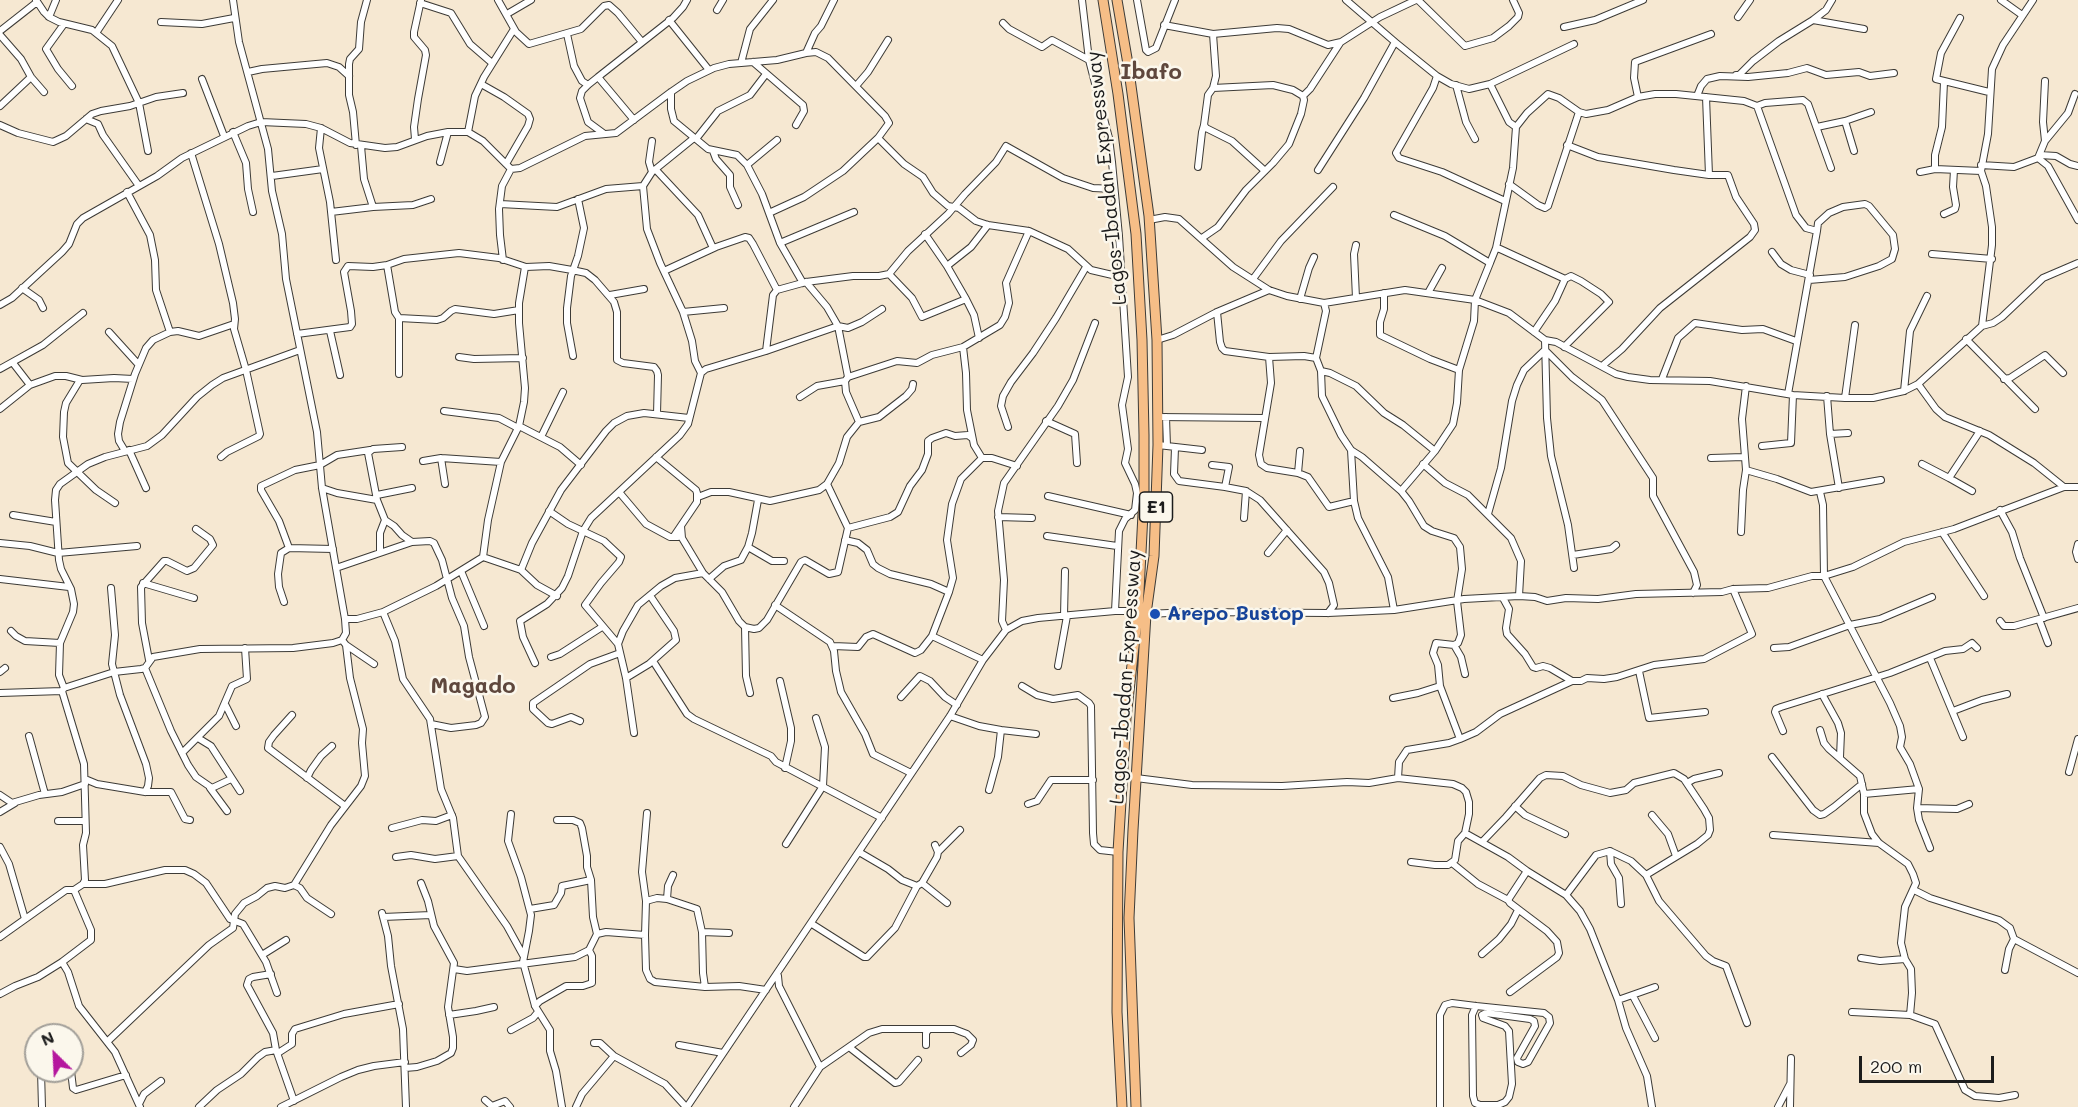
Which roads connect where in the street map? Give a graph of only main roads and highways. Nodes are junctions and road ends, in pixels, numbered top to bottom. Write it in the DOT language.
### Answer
graph roads {
  1 [pos="1103,0"];
  2 [pos="1117,0"];
  3 [pos="1142,613"];
  4 [pos="1122,1107"];
  5 [pos="1136,1107"];
  1 -- 3 [label="highway, Lagos-Ibadan Expressway / E1"];
  2 -- 3 [label="highway, Lagos-Ibadan Expressway / E1"];
  3 -- 4 [label="highway, Lagos-Ibadan Expressway / E1"];
  3 -- 5 [label="highway, Lagos-Ibadan Expressway / E1"];
}
